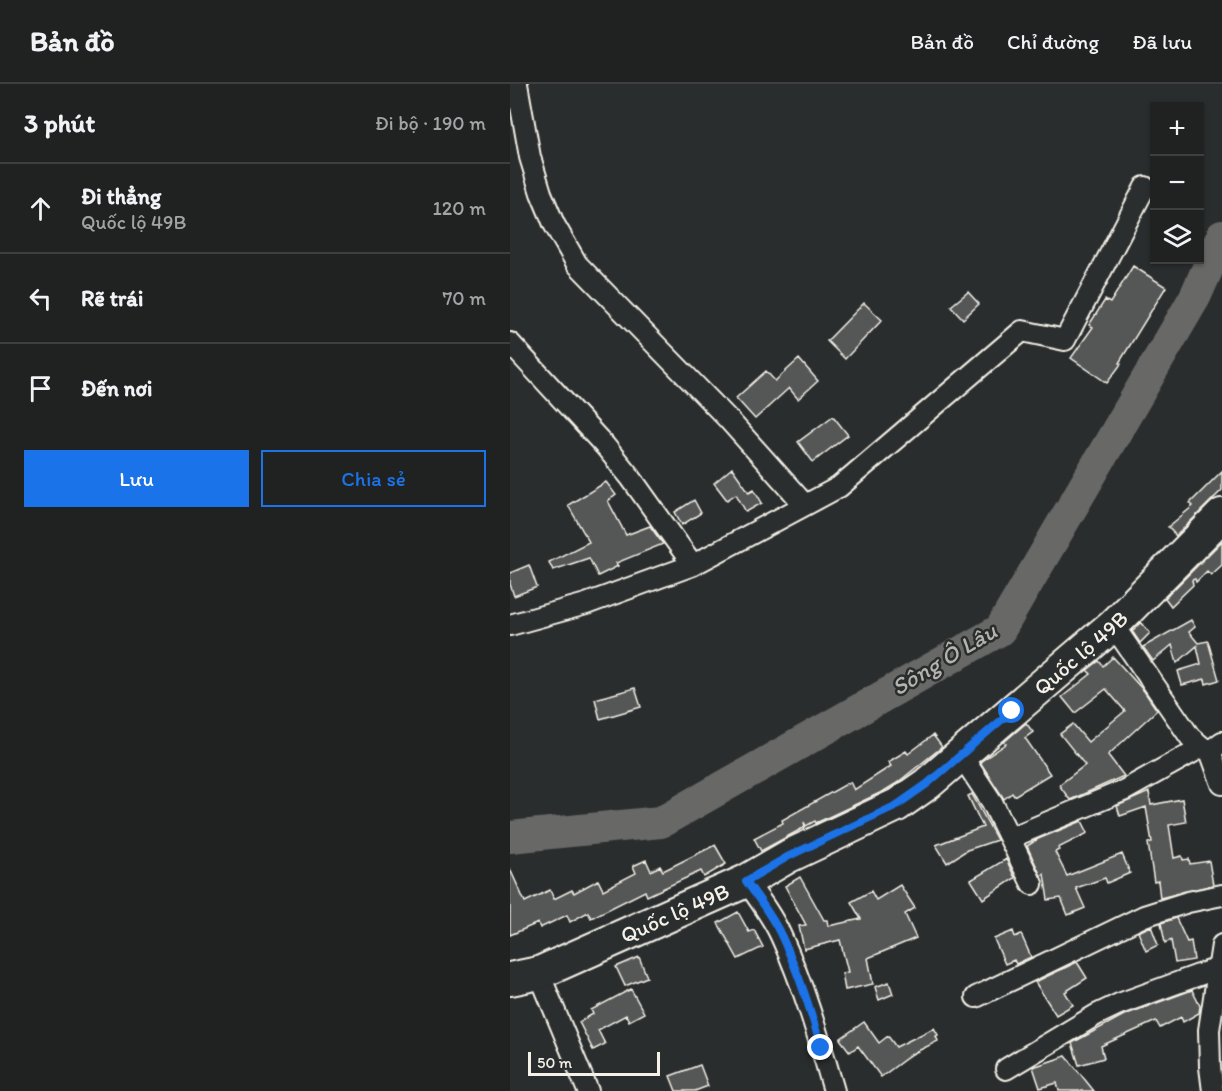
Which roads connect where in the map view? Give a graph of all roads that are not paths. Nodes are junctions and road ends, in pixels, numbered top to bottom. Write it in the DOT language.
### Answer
graph roads {
  1 [pos="517,84"];
  2 [pos="1145,187"];
  3 [pos="510,343"];
  4 [pos="804,504"];
  5 [pos="1222,515"];
  6 [pos="693,565"];
  7 [pos="510,625"];
  8 [pos="1113,625"];
  9 [pos="1211,747"];
  10 [pos="961,755"];
  11 [pos="1222,784"];
  12 [pos="1010,838"];
  13 [pos="746,881"];
  14 [pos="1032,884"];
  15 [pos="1222,895"];
  16 [pos="1222,945"];
  17 [pos="1218,968"];
  18 [pos="525,976"];
  19 [pos="976,997"];
  20 [pos="1006,1069"];
  21 [pos="588,1091"];
  22 [pos="834,1091"];
  23 [pos="1213,1091"];
  1 -- 4 [label="street"];
  2 -- 4 [label="street"];
  3 -- 6 [label="street"];
  4 -- 6 [label="street"];
  5 -- 8 [label="main road, Quốc lộ 49B"];
  6 -- 7 [label="street"];
  8 -- 9 [label="street"];
  8 -- 10 [label="main road, Quốc lộ 49B"];
  9 -- 11 [label="street"];
  9 -- 12 [label="street"];
  10 -- 12 [label="street"];
  10 -- 13 [label="main road, Quốc lộ 49B"];
  12 -- 14 [label="street"];
  13 -- 18 [label="main road, Quốc lộ 49B"];
  13 -- 22 [label="street"];
  15 -- 19 [label="street"];
  16 -- 17 [label="street"];
  17 -- 20 [label="street"];
  17 -- 23 [label="street"];
  18 -- 21 [label="street"];
}
